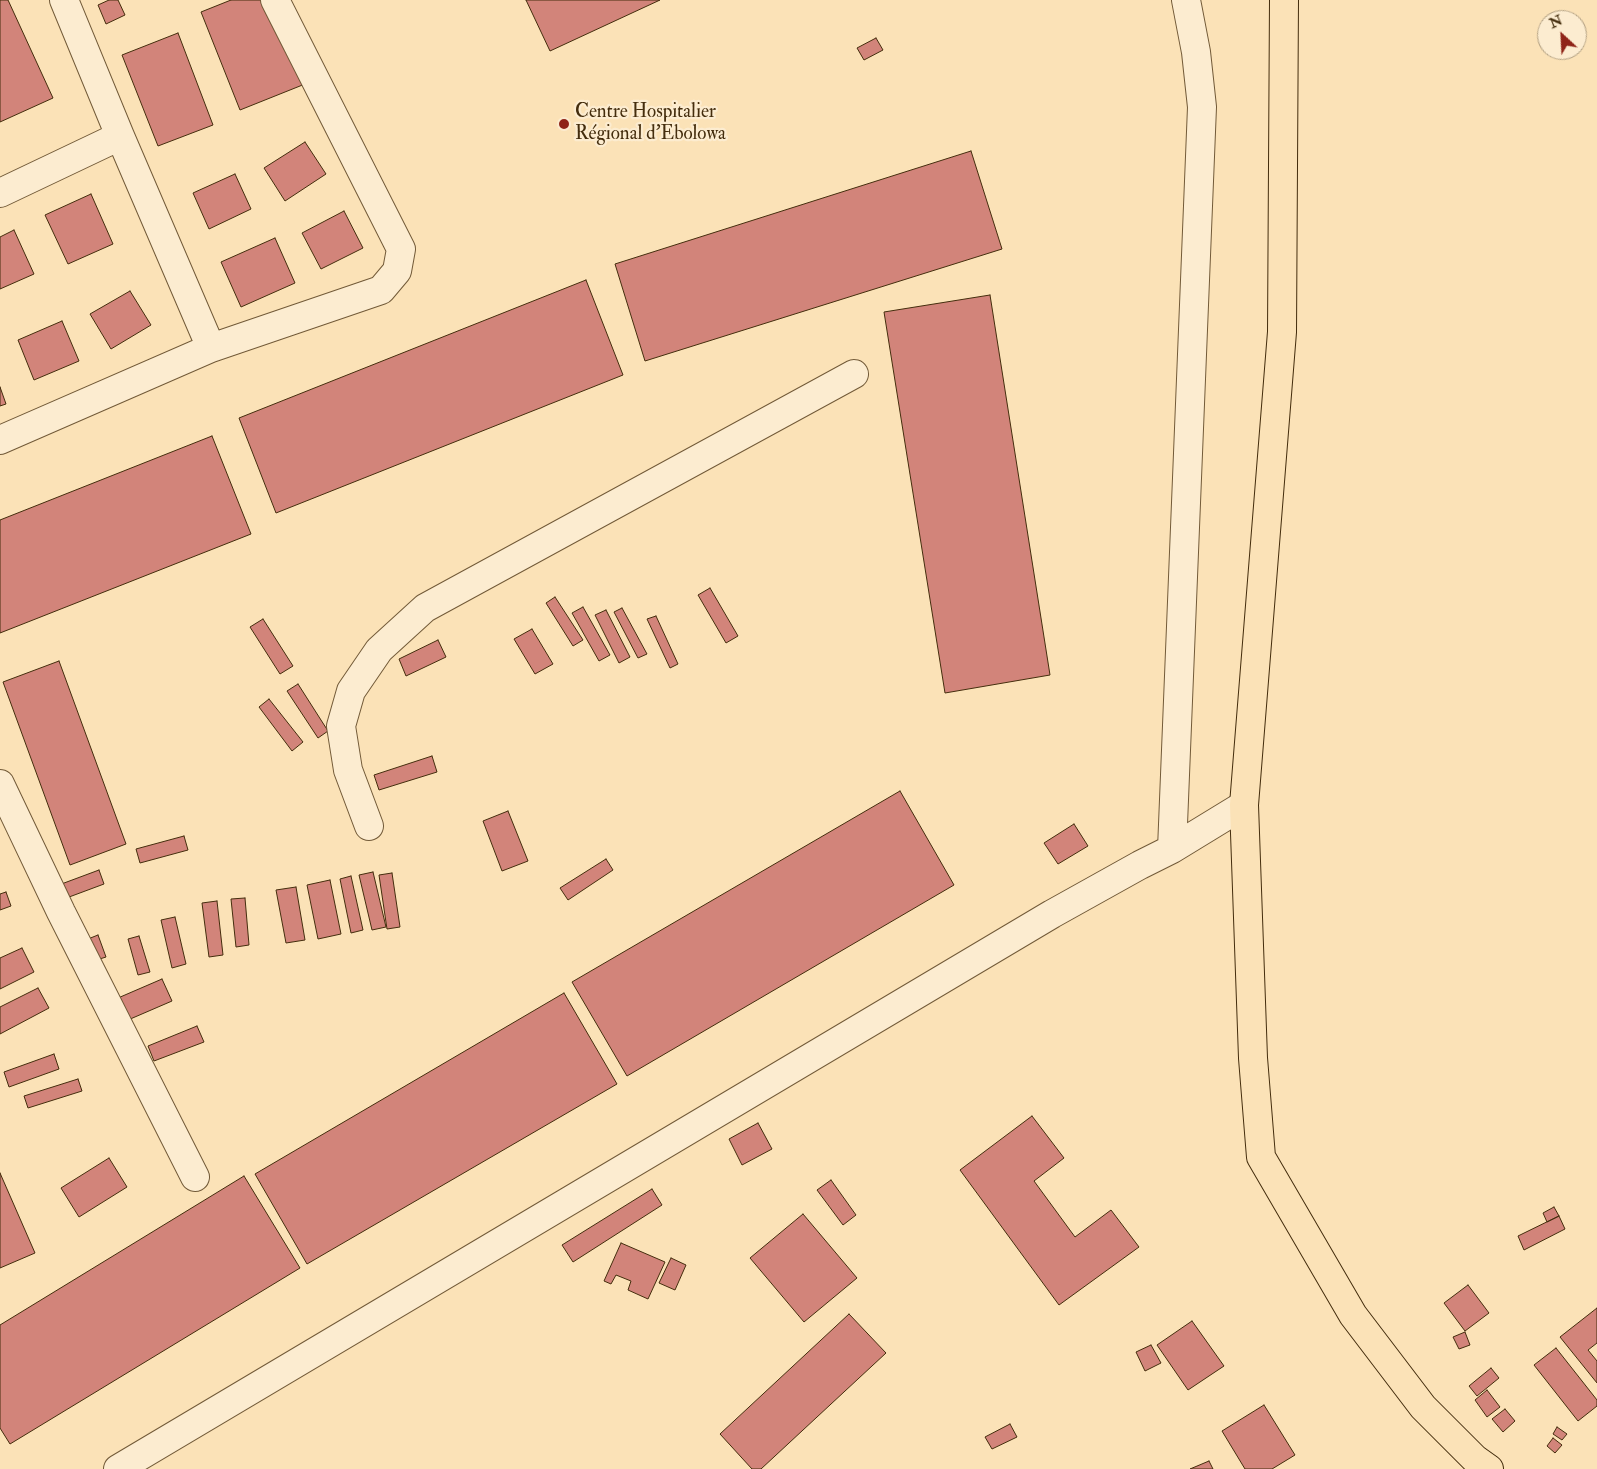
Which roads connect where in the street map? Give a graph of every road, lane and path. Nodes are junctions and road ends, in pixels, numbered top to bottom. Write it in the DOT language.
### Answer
graph roads {
  1 [pos="64,0"];
  2 [pos="275,0"];
  3 [pos="1186,0"];
  4 [pos="1284,0"];
  5 [pos="120,136"];
  6 [pos="0,193"];
  7 [pos="211,348"];
  8 [pos="854,374"];
  9 [pos="0,440"];
  10 [pos="0,784"];
  11 [pos="1244,805"];
  12 [pos="369,826"];
  13 [pos="1172,849"];
  14 [pos="194,1177"];
  15 [pos="118,1469"];
  16 [pos="1489,1469"];
  1 -- 5 [label="street"];
  2 -- 7 [label="street"];
  3 -- 13 [label="street"];
  4 -- 11 [label="main road"];
  5 -- 6 [label="street"];
  5 -- 7 [label="street"];
  7 -- 9 [label="street"];
  8 -- 12 [label="street"];
  10 -- 14 [label="street"];
  11 -- 13 [label="street"];
  11 -- 16 [label="main road"];
  13 -- 15 [label="street"];
}
